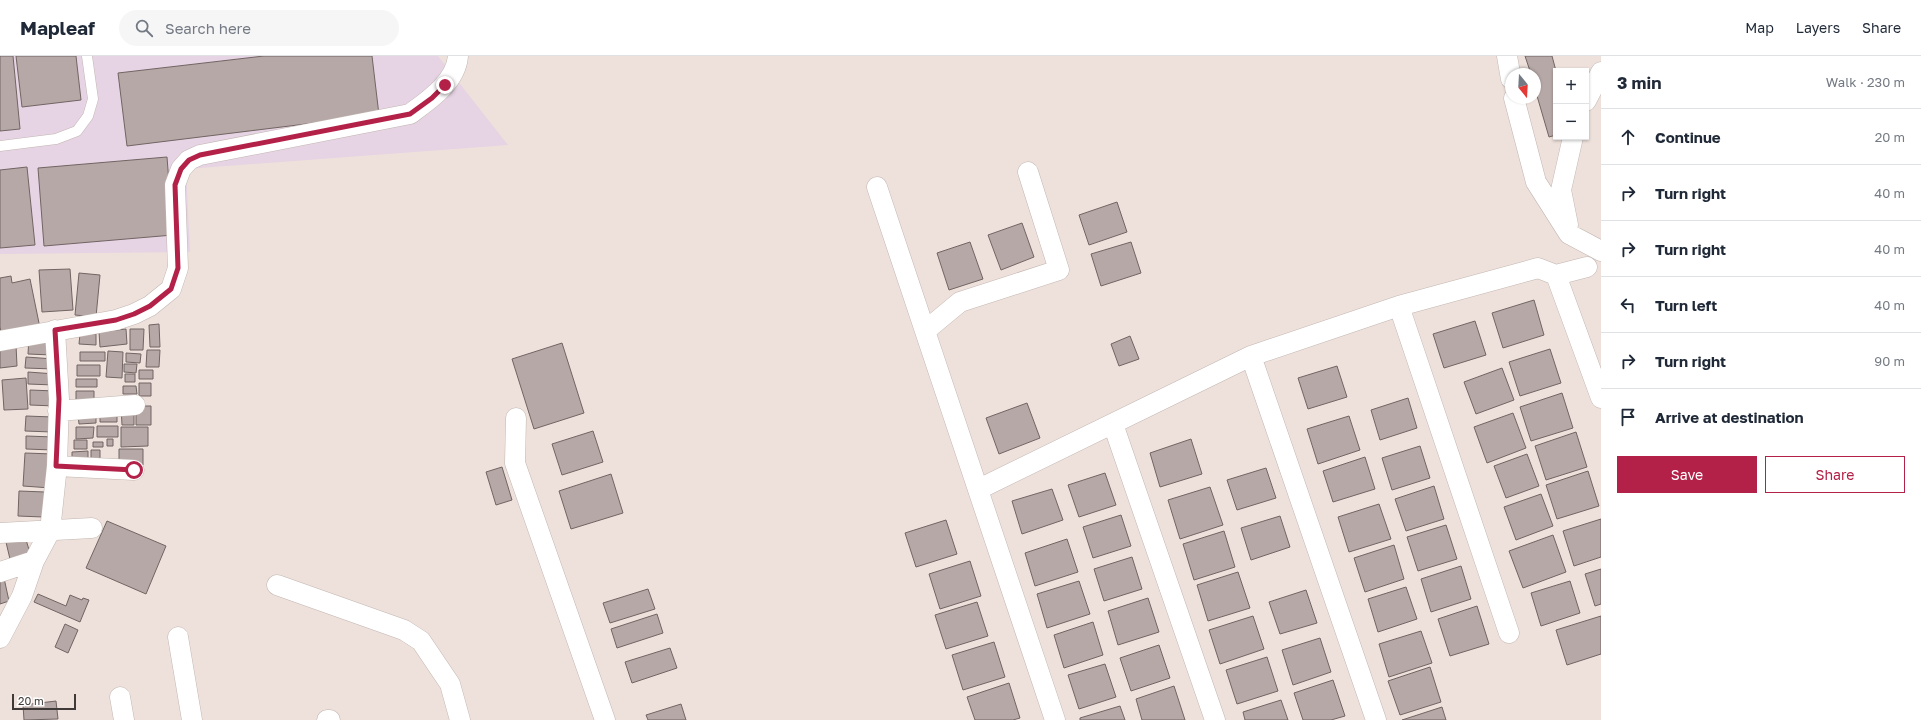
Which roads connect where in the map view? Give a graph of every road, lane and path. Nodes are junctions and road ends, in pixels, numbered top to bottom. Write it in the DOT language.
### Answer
graph roads {
  1 [pos="87,56"];
  2 [pos="458,56"];
  3 [pos="1507,56"];
  4 [pos="1509,68"];
  5 [pos="1601,72"];
  6 [pos="1589,95"];
  7 [pos="1516,104"];
  8 [pos="1572,140"];
  9 [pos="0,146"];
  10 [pos="1028,172"];
  11 [pos="877,187"];
  12 [pos="1569,234"];
  13 [pos="1601,251"];
  14 [pos="1587,267"];
  15 [pos="1556,275"];
  16 [pos="1399,306"];
  17 [pos="55,330"];
  18 [pos="926,331"];
  19 [pos="0,341"];
  20 [pos="1251,356"];
  21 [pos="1601,398"];
  22 [pos="135,405"];
  23 [pos="58,411"];
  24 [pos="516,418"];
  25 [pos="1113,424"];
  26 [pos="56,466"];
  27 [pos="134,470"];
  28 [pos="979,489"];
  29 [pos="92,528"];
  30 [pos="50,531"];
  31 [pos="0,533"];
  32 [pos="34,561"];
  33 [pos="0,572"];
  34 [pos="277,585"];
  35 [pos="1509,633"];
  36 [pos="178,637"];
  37 [pos="0,638"];
  38 [pos="120,698"];
  39 [pos="124,720"];
  40 [pos="192,720"];
  41 [pos="327,720"];
  42 [pos="330,720"];
  43 [pos="460,720"];
  44 [pos="605,720"];
  45 [pos="1055,720"];
  46 [pos="1215,720"];
  47 [pos="1376,720"];
  1 -- 9 [label="lane"];
  2 -- 17 [label="street"];
  3 -- 4 [label="street"];
  5 -- 6 [label="street"];
  7 -- 12 [label="street"];
  8 -- 12 [label="street"];
  10 -- 18 [label="street"];
  11 -- 18 [label="street"];
  12 -- 13 [label="street"];
  14 -- 15 [label="street"];
  15 -- 16 [label="street"];
  15 -- 21 [label="street"];
  16 -- 20 [label="street"];
  16 -- 35 [label="street"];
  17 -- 19 [label="street"];
  17 -- 23 [label="street"];
  18 -- 28 [label="street"];
  20 -- 25 [label="street"];
  20 -- 47 [label="street"];
  22 -- 23 [label="street"];
  23 -- 26 [label="street"];
  24 -- 44 [label="street"];
  25 -- 28 [label="street"];
  25 -- 46 [label="street"];
  26 -- 27 [label="street"];
  26 -- 30 [label="street"];
  28 -- 45 [label="street"];
  29 -- 30 [label="street"];
  30 -- 31 [label="street"];
  30 -- 32 [label="street"];
  32 -- 33 [label="street"];
  32 -- 37 [label="street"];
  34 -- 43 [label="street"];
  36 -- 40 [label="street"];
  38 -- 39 [label="street"];
  41 -- 42 [label="street"];
}
